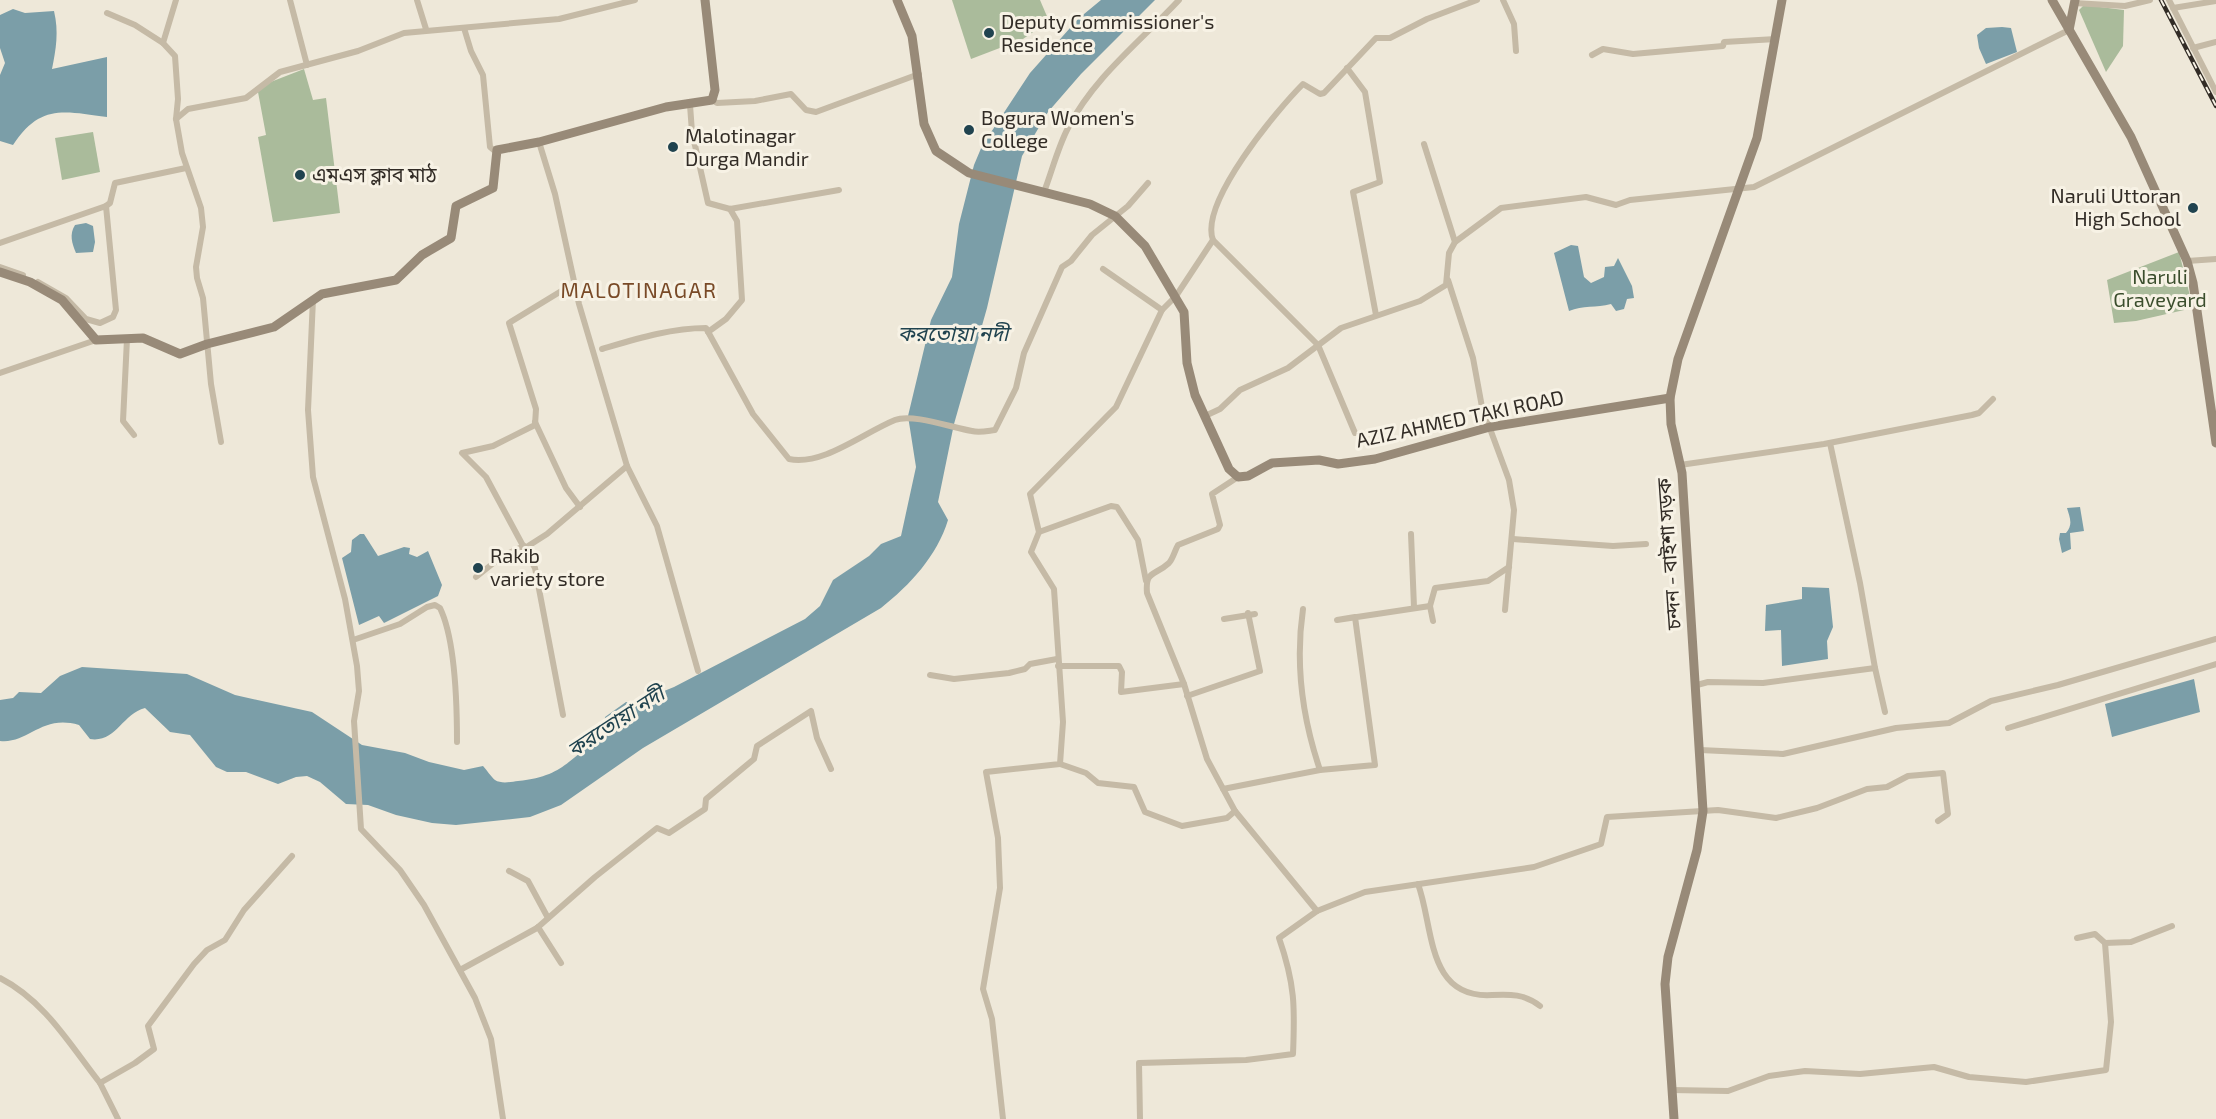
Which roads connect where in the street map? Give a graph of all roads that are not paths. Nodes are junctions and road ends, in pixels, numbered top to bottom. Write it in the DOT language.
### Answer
graph roads {
  1 [pos="176,0"];
  2 [pos="290,0"];
  3 [pos="417,0"];
  4 [pos="635,0"];
  5 [pos="705,0"];
  6 [pos="897,0"];
  7 [pos="1179,0"];
  8 [pos="1477,0"];
  9 [pos="1503,0"];
  10 [pos="1782,0"];
  11 [pos="2052,0"];
  12 [pos="2150,0"];
  13 [pos="2169,0"];
  14 [pos="2216,1"];
  15 [pos="2075,2"];
  16 [pos="2173,8"];
  17 [pos="107,13"];
  18 [pos="464,28"];
  19 [pos="426,29"];
  20 [pos="2069,30"];
  21 [pos="1776,39"];
  22 [pos="2216,42"];
  23 [pos="163,43"];
  24 [pos="2193,48"];
  25 [pos="1516,51"];
  26 [pos="1592,55"];
  27 [pos="307,65"];
  28 [pos="1347,68"];
  29 [pos="919,74"];
  30 [pos="2216,92"];
  31 [pos="712,100"];
  32 [pos="690,105"];
  33 [pos="176,119"];
  34 [pos="539,142"];
  35 [pos="1424,144"];
  36 [pos="496,152"];
  37 [pos="186,168"];
  38 [pos="1148,183"];
  39 [pos="839,190"];
  40 [pos="1739,190"];
  41 [pos="1044,192"];
  42 [pos="106,206"];
  43 [pos="730,209"];
  44 [pos="1115,216"];
  45 [pos="1213,240"];
  46 [pos="1455,242"];
  47 [pos="0,243"];
  48 [pos="2216,259"];
  49 [pos="2187,261"];
  50 [pos="0,267"];
  51 [pos="1103,269"];
  52 [pos="0,272"];
  53 [pos="1448,280"];
  54 [pos="575,286"];
  55 [pos="1176,296"];
  56 [pos="313,299"];
  57 [pos="1162,310"];
  58 [pos="1376,315"];
  59 [pos="708,332"];
  60 [pos="127,339"];
  61 [pos="96,340"];
  62 [pos="207,344"];
  63 [pos="1318,345"];
  64 [pos="602,349"];
  65 [pos="0,373"];
  66 [pos="1670,398"];
  67 [pos="1993,399"];
  68 [pos="1205,416"];
  69 [pos="535,422"];
  70 [pos="1490,427"];
  71 [pos="1355,433"];
  72 [pos="134,435"];
  73 [pos="221,442"];
  74 [pos="1830,443"];
  75 [pos="2216,443"];
  76 [pos="1680,465"];
  77 [pos="627,466"];
  78 [pos="1238,477"];
  79 [pos="580,507"];
  80 [pos="1039,532"];
  81 [pos="1411,534"];
  82 [pos="1513,539"];
  83 [pos="1646,544"];
  84 [pos="524,547"];
  85 [pos="1509,567"];
  86 [pos="476,577"];
  87 [pos="1146,581"];
  88 [pos="1430,606"];
  89 [pos="1413,607"];
  90 [pos="1303,609"];
  91 [pos="1505,610"];
  92 [pos="1224,619"];
  93 [pos="1433,621"];
  94 [pos="2216,639"];
  95 [pos="353,640"];
  96 [pos="1058,662"];
  97 [pos="2216,664"];
  98 [pos="1875,668"];
  99 [pos="698,671"];
  100 [pos="930,675"];
  101 [pos="1184,684"];
  102 [pos="1697,686"];
  103 [pos="1187,696"];
  104 [pos="1885,712"];
  105 [pos="563,716"];
  106 [pos="2007,728"];
  107 [pos="456,742"];
  108 [pos="1700,750"];
  109 [pos="1060,764"];
  110 [pos="831,770"];
  111 [pos="1320,770"];
  112 [pos="1223,789"];
  113 [pos="1235,811"];
  114 [pos="1703,811"];
  115 [pos="1938,821"];
  116 [pos="292,856"];
  117 [pos="509,871"];
  118 [pos="1418,884"];
  119 [pos="1317,911"];
  120 [pos="548,918"];
  121 [pos="2172,926"];
  122 [pos="538,927"];
  123 [pos="2077,938"];
  124 [pos="2105,943"];
  125 [pos="561,963"];
  126 [pos="460,970"];
  127 [pos="0,978"];
  128 [pos="1540,1006"];
  129 [pos="100,1083"];
  130 [pos="1670,1090"];
  131 [pos="118,1119"];
  132 [pos="503,1119"];
  133 [pos="1003,1119"];
  134 [pos="1140,1119"];
  135 [pos="1674,1119"];
  1 -- 23 [label="street"];
  2 -- 27 [label="street"];
  3 -- 19 [label="street"];
  4 -- 18 [label="street"];
  5 -- 31 [label="street"];
  6 -- 29 [label="street"];
  7 -- 41 [label="street"];
  8 -- 28 [label="street"];
  9 -- 25 [label="street"];
  10 -- 21 [label="street, চন্দন - বাইশা সড়ক"];
  11 -- 20 [label="street"];
  12 -- 15 [label="street"];
  13 -- 16 [label="street"];
  14 -- 16 [label="street"];
  15 -- 20 [label="street"];
  16 -- 24 [label="street"];
  17 -- 23 [label="street"];
  18 -- 19 [label="street"];
  18 -- 36 [label="street"];
  19 -- 27 [label="street"];
  20 -- 40 [label="street"];
  20 -- 49 [label="street"];
  21 -- 26 [label="street"];
  21 -- 40 [label="street, চন্দন - বাইশা সড়ক"];
  22 -- 24 [label="street"];
  23 -- 33 [label="street"];
  24 -- 30 [label="street"];
  27 -- 33 [label="street"];
  28 -- 45 [label="street"];
  28 -- 58 [label="street"];
  29 -- 31 [label="street"];
  29 -- 41 [label="street"];
  31 -- 32 [label="street"];
  32 -- 34 [label="street"];
  32 -- 43 [label="street"];
  33 -- 37 [label="street"];
  34 -- 36 [label="street"];
  34 -- 54 [label="street"];
  35 -- 46 [label="street"];
  36 -- 56 [label="street"];
  37 -- 42 [label="street"];
  37 -- 62 [label="street"];
  38 -- 44 [label="street"];
  39 -- 43 [label="street"];
  40 -- 46 [label="street"];
  40 -- 66 [label="street, চন্দন - বাইশা সড়ক"];
  41 -- 44 [label="street"];
  42 -- 47 [label="street"];
  42 -- 50 [label="street"];
  43 -- 59 [label="street"];
  44 -- 55 [label="street"];
  44 -- 59 [label="street"];
  45 -- 55 [label="street"];
  45 -- 63 [label="street"];
  46 -- 53 [label="street"];
  48 -- 49 [label="street"];
  49 -- 75 [label="street"];
  51 -- 57 [label="street"];
  52 -- 61 [label="street"];
  53 -- 58 [label="street"];
  53 -- 70 [label="street"];
  54 -- 69 [label="street"];
  54 -- 77 [label="street"];
  55 -- 57 [label="street"];
  55 -- 68 [label="street"];
  56 -- 62 [label="street"];
  56 -- 95 [label="street"];
  57 -- 80 [label="street"];
  58 -- 63 [label="street"];
  59 -- 64 [label="street"];
  60 -- 61 [label="street"];
  60 -- 62 [label="street"];
  60 -- 72 [label="street"];
  61 -- 65 [label="street"];
  62 -- 73 [label="street"];
  63 -- 68 [label="street"];
  63 -- 71 [label="street"];
  66 -- 70 [label="street, AZIZ AHMED TAKI ROAD"];
  66 -- 76 [label="street, চন্দন - বাইশা সড়ক"];
  67 -- 74 [label="street"];
  68 -- 78 [label="street"];
  69 -- 79 [label="street"];
  69 -- 84 [label="street"];
  70 -- 78 [label="street, AZIZ AHMED TAKI ROAD"];
  70 -- 82 [label="street"];
  74 -- 76 [label="street"];
  74 -- 98 [label="street"];
  76 -- 102 [label="street, চন্দন - বাইশা সড়ক"];
  77 -- 79 [label="street"];
  77 -- 99 [label="street"];
  78 -- 87 [label="street"];
  79 -- 84 [label="street"];
  80 -- 87 [label="street"];
  80 -- 96 [label="street"];
  81 -- 89 [label="street"];
  82 -- 83 [label="street"];
  82 -- 85 [label="street"];
  84 -- 86 [label="street"];
  84 -- 105 [label="street"];
  85 -- 88 [label="street"];
  85 -- 91 [label="street"];
  87 -- 101 [label="street"];
  88 -- 89 [label="street"];
  88 -- 93 [label="street"];
  89 -- 111 [label="street"];
  90 -- 111 [label="street"];
  92 -- 103 [label="street"];
  94 -- 108 [label="street"];
  95 -- 107 [label="street"];
  95 -- 126 [label="street"];
  96 -- 100 [label="street"];
  96 -- 101 [label="street"];
  96 -- 109 [label="street"];
  97 -- 106 [label="street"];
  98 -- 102 [label="street"];
  98 -- 104 [label="street"];
  101 -- 103 [label="street"];
  102 -- 108 [label="street, চন্দন - বাইশা সড়ক"];
  103 -- 112 [label="street"];
  108 -- 114 [label="street, চন্দন - বাইশা সড়ক"];
  109 -- 113 [label="street"];
  109 -- 133 [label="street"];
  110 -- 120 [label="street"];
  111 -- 112 [label="street"];
  112 -- 113 [label="street"];
  113 -- 119 [label="street"];
  114 -- 115 [label="street"];
  114 -- 118 [label="street"];
  114 -- 130 [label="street, চন্দন - বাইশা সড়ক"];
  116 -- 129 [label="street"];
  117 -- 120 [label="street"];
  118 -- 119 [label="street"];
  118 -- 128 [label="street"];
  119 -- 134 [label="street"];
  120 -- 122 [label="street"];
  121 -- 124 [label="street"];
  122 -- 125 [label="street"];
  122 -- 126 [label="street"];
  123 -- 124 [label="street"];
  124 -- 130 [label="street"];
  126 -- 132 [label="street"];
  127 -- 129 [label="street"];
  129 -- 131 [label="street"];
  130 -- 135 [label="street, চন্দন - বাইশা সড়ক"];
}
